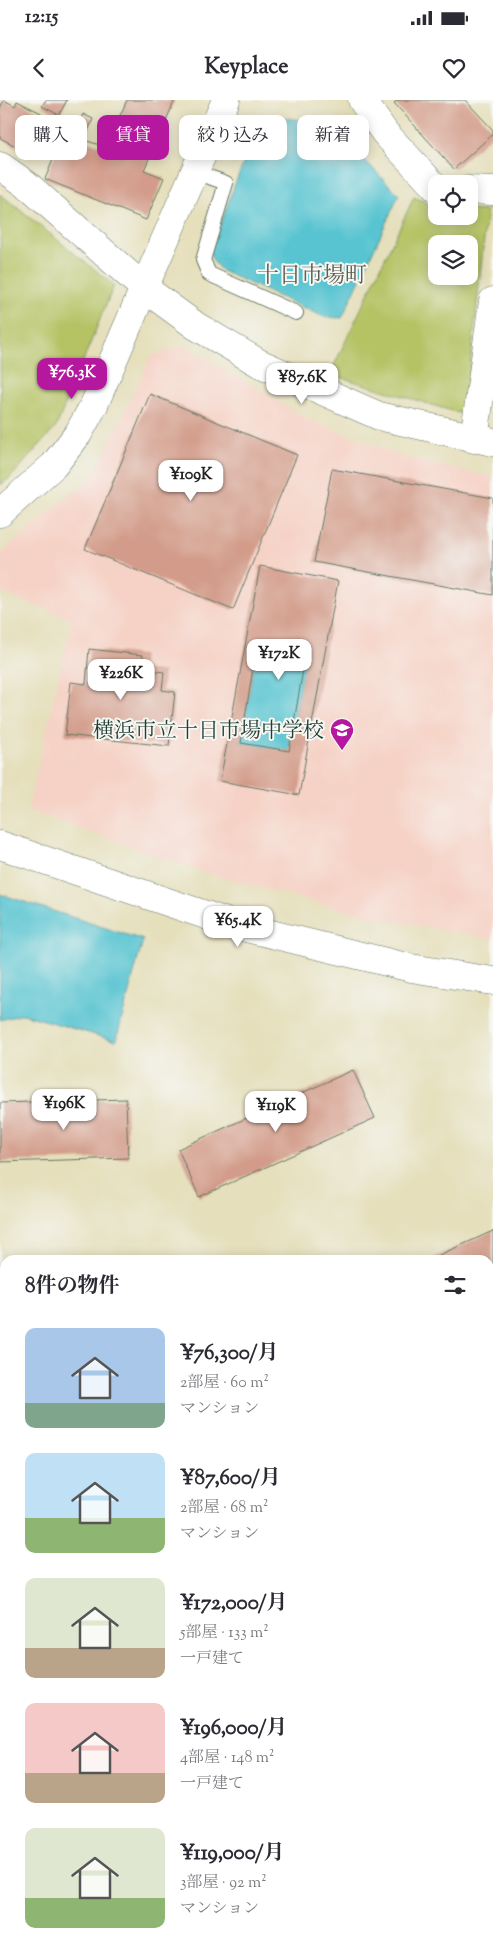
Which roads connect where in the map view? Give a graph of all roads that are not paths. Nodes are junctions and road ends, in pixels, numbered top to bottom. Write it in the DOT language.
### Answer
graph roads {
  1 [pos="226,100"];
  2 [pos="362,100"];
  3 [pos="0,166"];
  4 [pos="195,172"];
  5 [pos="428,180"];
  6 [pos="478,190"];
  7 [pos="493,191"];
  8 [pos="144,288"];
  9 [pos="493,301"];
  10 [pos="296,313"];
  11 [pos="484,441"];
  12 [pos="0,512"];
  13 [pos="0,845"];
  14 [pos="493,981"];
  1 -- 4 [label="street"];
  2 -- 5 [label="street"];
  3 -- 8 [label="street"];
  4 -- 8 [label="street"];
  4 -- 10 [label="lane"];
  6 -- 7 [label="street"];
  8 -- 11 [label="street"];
  8 -- 12 [label="street"];
  9 -- 11 [label="street"];
  13 -- 14 [label="street"];
}
